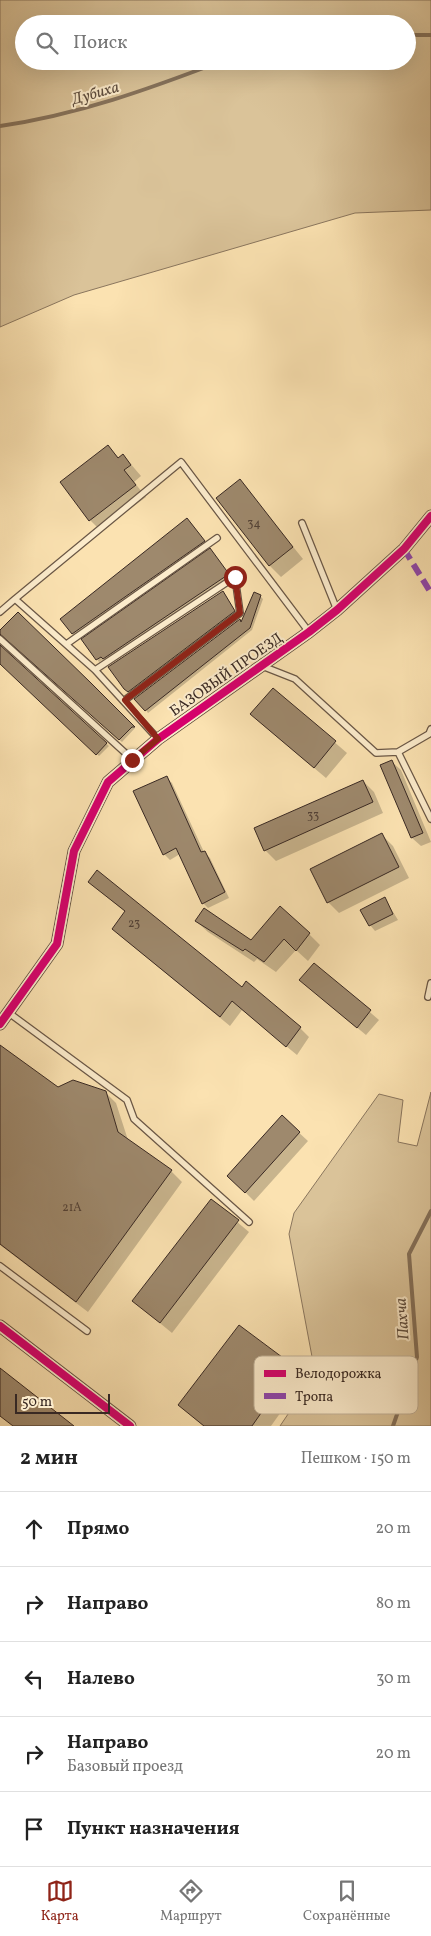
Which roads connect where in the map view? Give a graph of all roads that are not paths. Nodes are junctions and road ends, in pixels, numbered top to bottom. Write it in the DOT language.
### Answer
graph roads {
  1 [pos="431,516"];
  2 [pos="302,523"];
  3 [pos="217,538"];
  4 [pos="15,599"];
  5 [pos="337,610"];
  6 [pos="0,612"];
  7 [pos="309,632"];
  8 [pos="0,638"];
  9 [pos="68,643"];
  10 [pos="260,665"];
  11 [pos="95,670"];
  12 [pos="125,700"];
  13 [pos="431,729"];
  14 [pos="158,739"];
  15 [pos="398,752"];
  16 [pos="132,760"];
  17 [pos="431,819"];
  18 [pos="431,983"];
  19 [pos="428,997"];
  20 [pos="9,1013"];
  21 [pos="0,1024"];
  22 [pos="249,1222"];
  23 [pos="0,1266"];
  24 [pos="0,1326"];
  25 [pos="87,1331"];
  26 [pos="130,1426"];
  1 -- 5 [label="street, БАЗОВЫЙ ПРОЕЗД"];
  2 -- 5 [label="lane"];
  3 -- 9 [label="lane"];
  4 -- 6 [label="lane"];
  4 -- 7 [label="lane"];
  4 -- 9 [label="lane"];
  5 -- 7 [label="street, БАЗОВЫЙ ПРОЕЗД"];
  7 -- 10 [label="street, БАЗОВЫЙ ПРОЕЗД"];
  8 -- 16 [label="lane"];
  9 -- 11 [label="lane"];
  10 -- 14 [label="street, БАЗОВЫЙ ПРОЕЗД"];
  10 -- 15 [label="lane"];
  11 -- 12 [label="lane"];
  11 -- 12 [label="lane"];
  12 -- 14 [label="lane"];
  13 -- 15 [label="lane"];
  14 -- 16 [label="street, БАЗОВЫЙ ПРОЕЗД"];
  15 -- 17 [label="lane"];
  16 -- 20 [label="street, БАЗОВЫЙ ПРОЕЗД"];
  18 -- 19 [label="lane"];
  20 -- 21 [label="street, БАЗОВЫЙ ПРОЕЗД"];
  20 -- 22 [label="lane"];
  23 -- 25 [label="lane"];
  24 -- 26 [label="street"];
}
